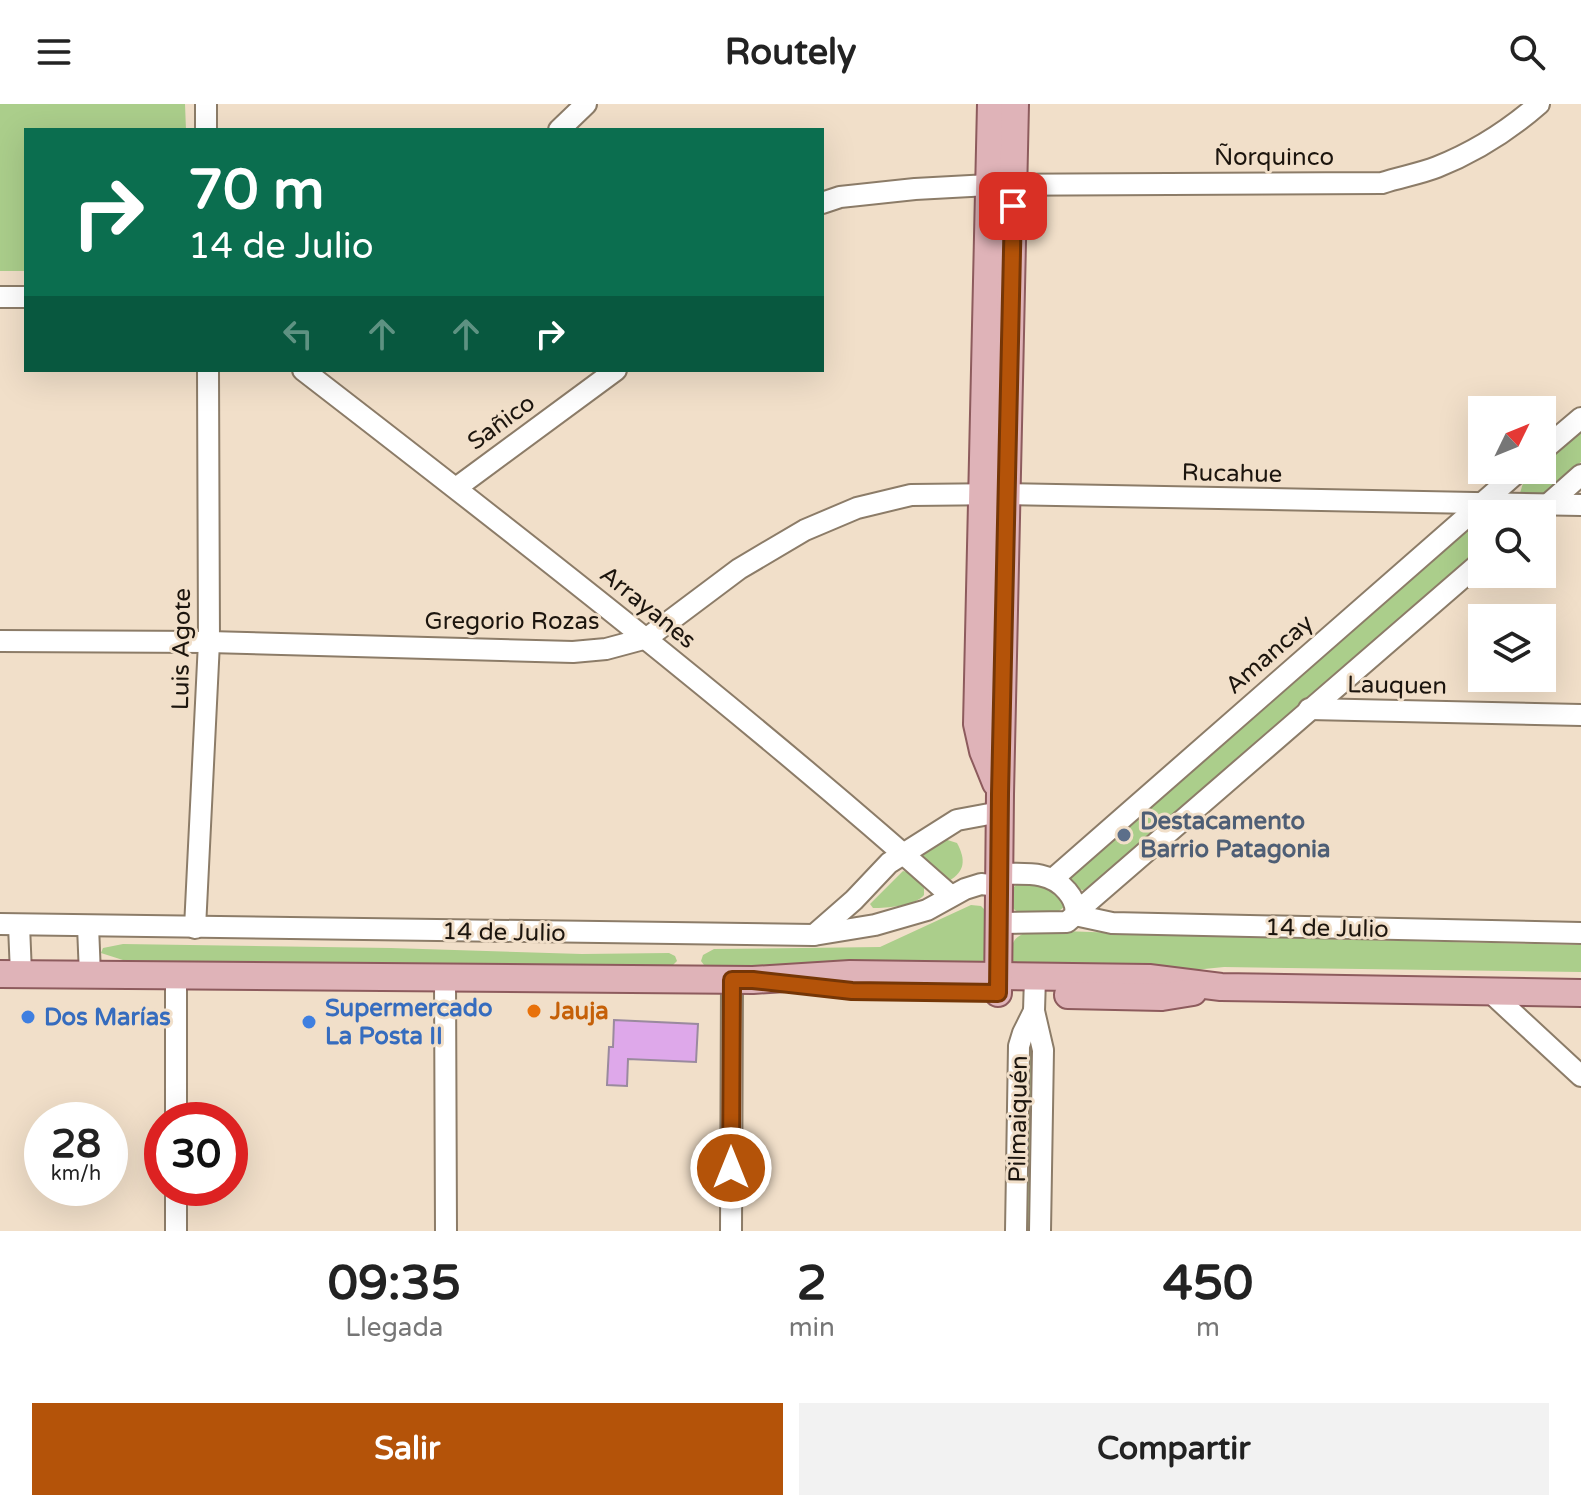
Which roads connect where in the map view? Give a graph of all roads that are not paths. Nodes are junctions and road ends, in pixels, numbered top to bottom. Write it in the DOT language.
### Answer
graph roads {
  1 [pos="206,104"];
  2 [pos="586,104"];
  3 [pos="991,104"];
  4 [pos="1015,104"];
  5 [pos="1539,104"];
  6 [pos="206,128"];
  7 [pos="561,128"];
  8 [pos="1001,185"];
  9 [pos="824,202"];
  10 [pos="0,297"];
  11 [pos="24,297"];
  12 [pos="208,372"];
  13 [pos="306,372"];
  14 [pos="613,372"];
  15 [pos="1581,418"];
  16 [pos="1556,439"];
  17 [pos="1581,475"];
  18 [pos="1504,484"];
  19 [pos="456,488"];
  20 [pos="995,494"];
  21 [pos="1486,500"];
  22 [pos="1553,500"];
  23 [pos="1468,504"];
  24 [pos="1581,505"];
  25 [pos="1556,508"];
  26 [pos="1468,515"];
  27 [pos="1468,573"];
  28 [pos="647,638"];
  29 [pos="0,641"];
  30 [pos="209,642"];
  31 [pos="1309,709"];
  32 [pos="1581,715"];
  33 [pos="1000,803"];
  34 [pos="904,854"];
  35 [pos="1054,878"];
  36 [pos="999,880"];
  37 [pos="951,896"];
  38 [pos="1076,911"];
  39 [pos="999,923"];
  40 [pos="10,925"];
  41 [pos="88,926"];
  42 [pos="195,928"];
  43 [pos="1581,933"];
  44 [pos="814,935"];
  45 [pos="10,974"];
  46 [pos="90,975"];
  47 [pos="176,975"];
  48 [pos="445,978"];
  49 [pos="743,980"];
  50 [pos="998,985"];
  51 [pos="1489,991"];
  52 [pos="1581,993"];
  53 [pos="1034,994"];
  54 [pos="1581,1076"];
  55 [pos="176,1102"];
  56 [pos="176,1206"];
  57 [pos="176,1231"];
  58 [pos="446,1231"];
  59 [pos="731,1231"];
  60 [pos="1016,1231"];
  61 [pos="1040,1231"];
  1 -- 6 [label="street"];
  2 -- 7 [label="street"];
  3 -- 8 [label="main road"];
  4 -- 8 [label="main road"];
  5 -- 8 [label="street, Ñorquinco"];
  8 -- 9 [label="street"];
  8 -- 20 [label="main road"];
  10 -- 11 [label="street"];
  12 -- 30 [label="street, Luis Agote"];
  13 -- 19 [label="street, Arrayanes"];
  14 -- 19 [label="street, Sañico"];
  15 -- 16 [label="street"];
  17 -- 22 [label="street"];
  18 -- 21 [label="street, Amancay"];
  19 -- 28 [label="street, Arrayanes"];
  20 -- 23 [label="street, Rucahue"];
  20 -- 28 [label="street, Gregorio Rozas"];
  20 -- 33 [label="main road"];
  24 -- 25 [label="street, Rucahue"];
  26 -- 35 [label="street, Amancay"];
  27 -- 31 [label="street"];
  28 -- 30 [label="street, Gregorio Rozas"];
  28 -- 34 [label="street, Arrayanes"];
  29 -- 30 [label="street, Gregorio Rozas"];
  30 -- 42 [label="street, Luis Agote"];
  31 -- 32 [label="street, Lauquen"];
  31 -- 38 [label="street"];
  33 -- 34 [label="street"];
  33 -- 36 [label="main road"];
  34 -- 37 [label="street, Arrayanes"];
  34 -- 44 [label="street"];
  35 -- 36 [label="street, 14 de Julio"];
  35 -- 38 [label="street"];
  36 -- 37 [label="street, 14 de Julio"];
  36 -- 39 [label="main road"];
  37 -- 44 [label="street, 14 de Julio"];
  38 -- 39 [label="street"];
  38 -- 43 [label="street, 14 de Julio"];
  39 -- 50 [label="main road"];
  40 -- 41 [label="street, 14 de Julio"];
  40 -- 45 [label="street"];
  41 -- 42 [label="street, 14 de Julio"];
  41 -- 46 [label="street"];
  42 -- 44 [label="street, 14 de Julio"];
  45 -- 46 [label="main road, 14 de Julio"];
  46 -- 47 [label="main road, 14 de Julio"];
  47 -- 48 [label="main road, 14 de Julio"];
  47 -- 55 [label="street"];
  48 -- 49 [label="main road, 14 de Julio"];
  48 -- 58 [label="street"];
  49 -- 50 [label="main road, 14 de Julio"];
  49 -- 59 [label="street"];
  50 -- 53 [label="main road, 14 de Julio"];
  51 -- 52 [label="main road, 14 de Julio"];
  51 -- 53 [label="main road, 14 de Julio"];
  51 -- 54 [label="street"];
  53 -- 60 [label="street, Pilmaiquén"];
  53 -- 61 [label="street, Pilmaiquén"];
  56 -- 57 [label="street"];
}
